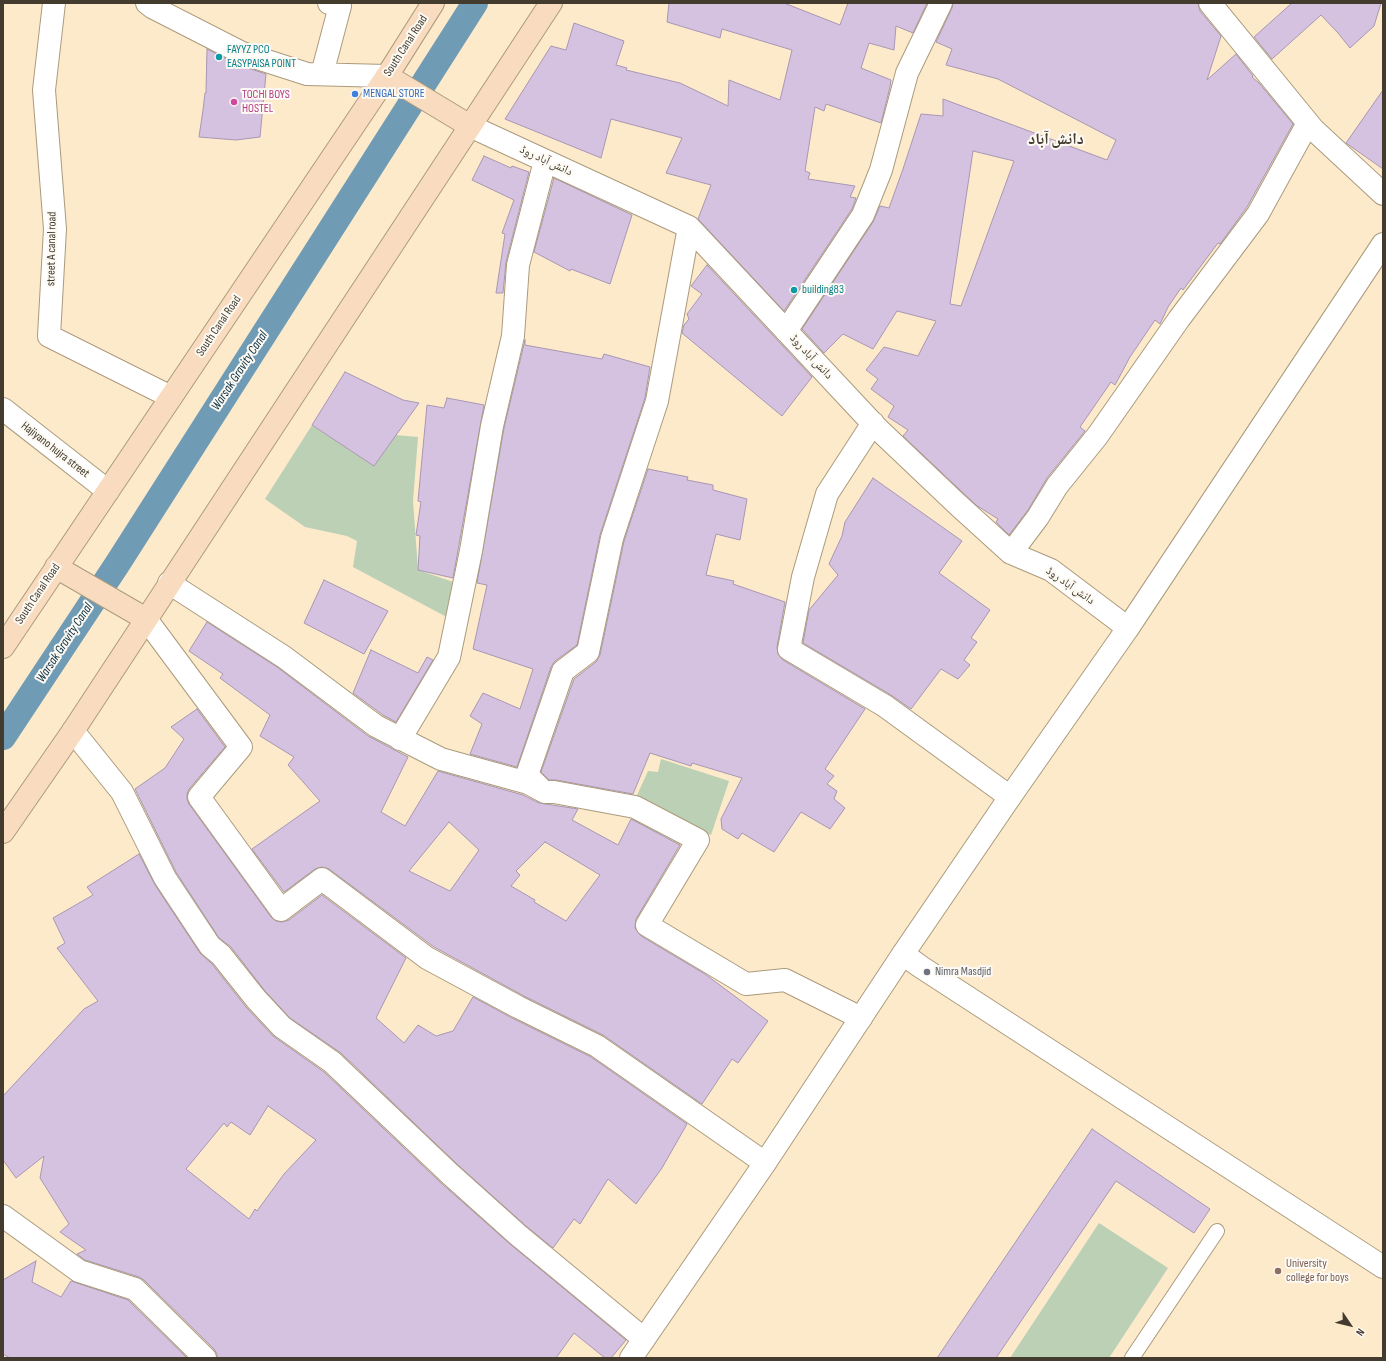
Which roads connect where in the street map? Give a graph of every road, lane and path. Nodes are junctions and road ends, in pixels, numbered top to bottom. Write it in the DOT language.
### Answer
graph roads {
  1 [pos="54,3"];
  2 [pos="148,3"];
  3 [pos="329,3"];
  4 [pos="433,3"];
  5 [pos="551,3"];
  6 [pos="941,3"];
  7 [pos="1210,3"];
  8 [pos="322,74"];
  9 [pos="387,76"];
  10 [pos="1308,123"];
  11 [pos="470,126"];
  12 [pos="545,161"];
  13 [pos="1383,194"];
  14 [pos="689,227"];
  15 [pos="1383,244"];
  16 [pos="786,331"];
  17 [pos="171,397"];
  18 [pos="3,409"];
  19 [pos="873,423"];
  20 [pos="108,491"];
  21 [pos="1012,553"];
  22 [pos="56,567"];
  23 [pos="169,583"];
  24 [pos="146,619"];
  25 [pos="1128,628"];
  26 [pos="3,647"];
  27 [pos="73,731"];
  28 [pos="400,739"];
  29 [pos="545,792"];
  30 [pos="1010,797"];
  31 [pos="3,832"];
  32 [pos="903,954"];
  33 [pos="861,1018"];
  34 [pos="765,1163"];
  35 [pos="3,1216"];
  36 [pos="1217,1231"];
  37 [pos="1383,1267"];
  38 [pos="644,1340"];
  39 [pos="205,1358"];
  40 [pos="631,1358"];
  41 [pos="1132,1358"];
  1 -- 17 [label="street, street A canal road"];
  2 -- 8 [label="street"];
  3 -- 8 [label="street"];
  4 -- 9 [label="main road, South Canal Road"];
  5 -- 11 [label="main road"];
  6 -- 16 [label="street"];
  7 -- 10 [label="street"];
  8 -- 9 [label="street"];
  9 -- 11 [label="main road"];
  9 -- 17 [label="main road, South Canal Road"];
  10 -- 13 [label="street"];
  10 -- 21 [label="street"];
  11 -- 12 [label="street, دانش آباد روڈ"];
  11 -- 23 [label="main road"];
  12 -- 14 [label="street, دانش آباد روڈ"];
  12 -- 28 [label="street"];
  14 -- 16 [label="street, دانش آباد روڈ"];
  14 -- 29 [label="street"];
  15 -- 25 [label="street"];
  16 -- 19 [label="street, دانش آباد روڈ"];
  17 -- 20 [label="main road, South Canal Road"];
  18 -- 20 [label="street, Hajiyano hujra street"];
  19 -- 21 [label="street, دانش آباد روڈ"];
  19 -- 30 [label="street"];
  20 -- 22 [label="main road, South Canal Road"];
  21 -- 25 [label="street, دانش آباد روڈ"];
  22 -- 24 [label="main road"];
  22 -- 26 [label="main road, South Canal Road"];
  23 -- 24 [label="main road"];
  23 -- 28 [label="street"];
  24 -- 27 [label="main road"];
  24 -- 34 [label="street"];
  25 -- 30 [label="street"];
  27 -- 31 [label="main road"];
  27 -- 38 [label="street"];
  28 -- 29 [label="street"];
  29 -- 33 [label="street"];
  30 -- 32 [label="street"];
  32 -- 33 [label="street"];
  32 -- 37 [label="street"];
  33 -- 34 [label="street"];
  34 -- 38 [label="street"];
  35 -- 39 [label="street"];
  36 -- 41 [label="lane"];
  38 -- 40 [label="street"];
}
